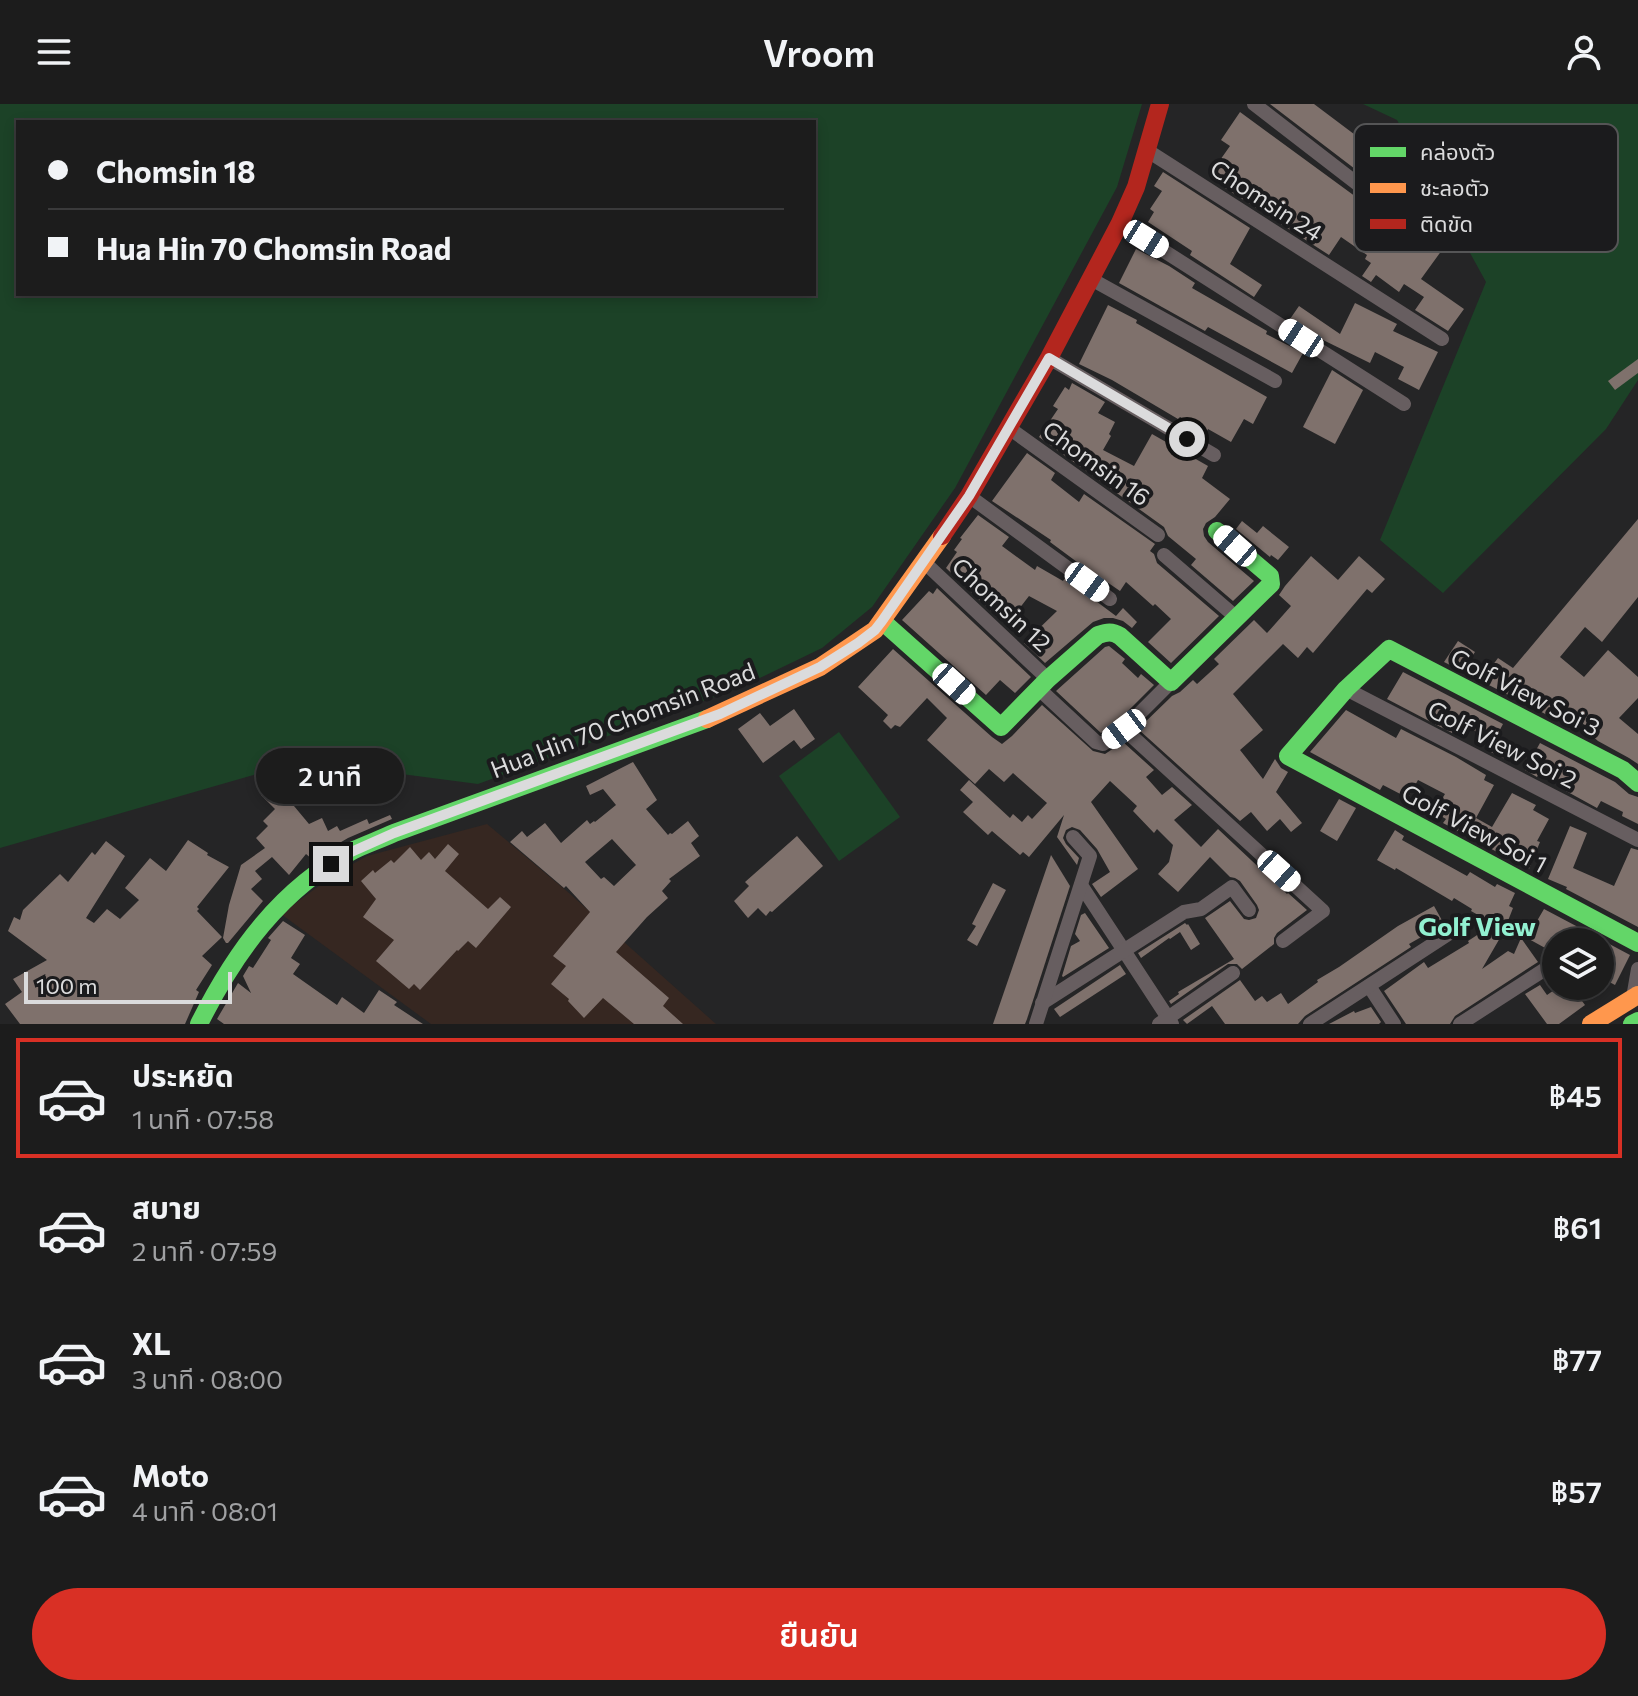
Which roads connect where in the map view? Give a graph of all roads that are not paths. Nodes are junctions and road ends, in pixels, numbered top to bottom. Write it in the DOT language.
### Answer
graph roads {
  1 [pos="1160,104"];
  2 [pos="1254,104"];
  3 [pos="1148,151"];
  4 [pos="1354,181"];
  5 [pos="1120,223"];
  6 [pos="1091,279"];
  7 [pos="1442,339"];
  8 [pos="1049,358"];
  9 [pos="1275,381"];
  10 [pos="1404,404"];
  11 [pos="1009,428"];
  12 [pos="1214,455"];
  13 [pos="969,496"];
  14 [pos="1217,531"];
  15 [pos="1158,535"];
  16 [pos="1164,555"];
  17 [pos="924,562"];
  18 [pos="1110,599"];
  19 [pos="1237,618"];
  20 [pos="882,621"];
  21 [pos="1171,682"];
  22 [pos="1043,684"];
  23 [pos="1346,689"];
  24 [pos="1124,729"];
  25 [pos="1638,783"];
  26 [pos="1073,837"];
  27 [pos="1638,840"];
  28 [pos="1081,885"];
  29 [pos="1249,910"];
  30 [pos="1453,931"];
  31 [pos="1283,941"];
  32 [pos="1638,943"];
  33 [pos="1124,950"];
  34 [pos="1638,969"];
  35 [pos="1542,971"];
  36 [pos="1233,973"];
  37 [pos="1369,986"];
  38 [pos="1635,997"];
  39 [pos="1042,1003"];
  40 [pos="204,1022"];
  41 [pos="1166,1022"];
  42 [pos="1636,1022"];
  43 [pos="1036,1024"];
  44 [pos="1310,1024"];
  45 [pos="1394,1024"];
  46 [pos="1460,1024"];
  47 [pos="1591,1024"];
  1 -- 3 [label="street, Hua Hin 70 Chomsin Road"];
  2 -- 4 [label="street"];
  3 -- 5 [label="street, Hua Hin 70 Chomsin Road"];
  3 -- 7 [label="street, Chomsin 24"];
  5 -- 6 [label="street, Hua Hin 70 Chomsin Road"];
  5 -- 10 [label="street"];
  6 -- 8 [label="street, Hua Hin 70 Chomsin Road"];
  6 -- 9 [label="street"];
  8 -- 11 [label="street, Hua Hin 70 Chomsin Road"];
  8 -- 12 [label="street"];
  11 -- 13 [label="street, Hua Hin 70 Chomsin Road"];
  11 -- 15 [label="street, Chomsin 16"];
  13 -- 17 [label="street, Hua Hin 70 Chomsin Road"];
  13 -- 18 [label="street"];
  14 -- 19 [label="street"];
  16 -- 19 [label="street"];
  17 -- 20 [label="street, Hua Hin 70 Chomsin Road"];
  17 -- 22 [label="street, Chomsin 12"];
  19 -- 21 [label="street"];
  20 -- 22 [label="street"];
  20 -- 40 [label="street, Hua Hin 70 Chomsin Road"];
  21 -- 22 [label="street"];
  21 -- 24 [label="street"];
  22 -- 24 [label="street, Chomsin 12"];
  23 -- 25 [label="street, Golf View Soi 3"];
  23 -- 27 [label="street, Golf View Soi 2"];
  23 -- 32 [label="street, Golf View Soi 1"];
  24 -- 31 [label="street"];
  26 -- 28 [label="street"];
  28 -- 33 [label="street"];
  28 -- 39 [label="street"];
  29 -- 33 [label="street"];
  30 -- 37 [label="street"];
  33 -- 39 [label="street"];
  33 -- 41 [label="street"];
  34 -- 38 [label="street"];
  35 -- 46 [label="street"];
  36 -- 41 [label="street"];
  37 -- 44 [label="street"];
  37 -- 45 [label="street"];
  38 -- 42 [label="street"];
  38 -- 47 [label="street"];
  39 -- 43 [label="street"];
}
